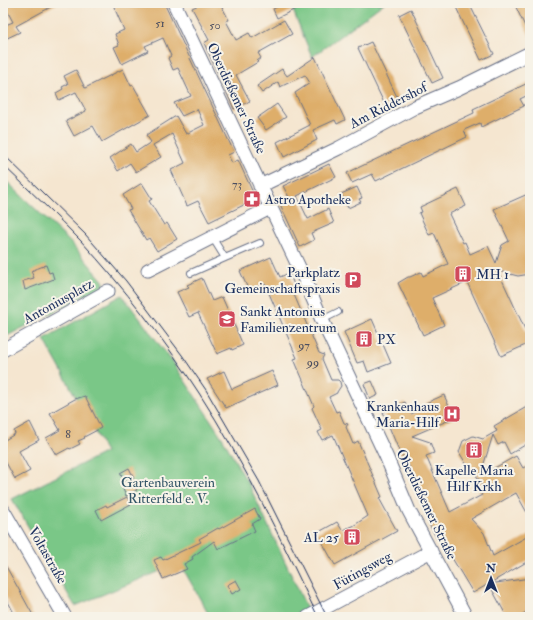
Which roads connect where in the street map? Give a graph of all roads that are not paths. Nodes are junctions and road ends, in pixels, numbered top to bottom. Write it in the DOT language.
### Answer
graph roads {
  1 [pos="174,3"];
  2 [pos="530,53"];
  3 [pos="260,186"];
  4 [pos="270,208"];
  5 [pos="212,237"];
  6 [pos="260,243"];
  7 [pos="225,258"];
  8 [pos="148,270"];
  9 [pos="191,272"];
  10 [pos="108,291"];
  11 [pos="338,312"];
  12 [pos="322,320"];
  13 [pos="3,350"];
  14 [pos="3,510"];
  15 [pos="431,551"];
  16 [pos="65,617"];
  17 [pos="308,617"];
  18 [pos="466,617"];
  1 -- 3 [label="street, Oberdießemer Straße"];
  2 -- 3 [label="street, Am Riddershof"];
  3 -- 4 [label="street, Oberdießemer Straße"];
  4 -- 5 [label="street"];
  4 -- 12 [label="street, Oberdießemer Straße"];
  5 -- 7 [label="lane"];
  5 -- 8 [label="street"];
  6 -- 7 [label="lane"];
  7 -- 9 [label="lane"];
  10 -- 13 [label="street, Antoniusplatz"];
  11 -- 12 [label="lane"];
  12 -- 15 [label="street, Oberdießemer Straße"];
  14 -- 16 [label="street, Voltastraße"];
  15 -- 17 [label="street, Fütingsweg"];
  15 -- 18 [label="street, Oberdießemer Straße"];
}
